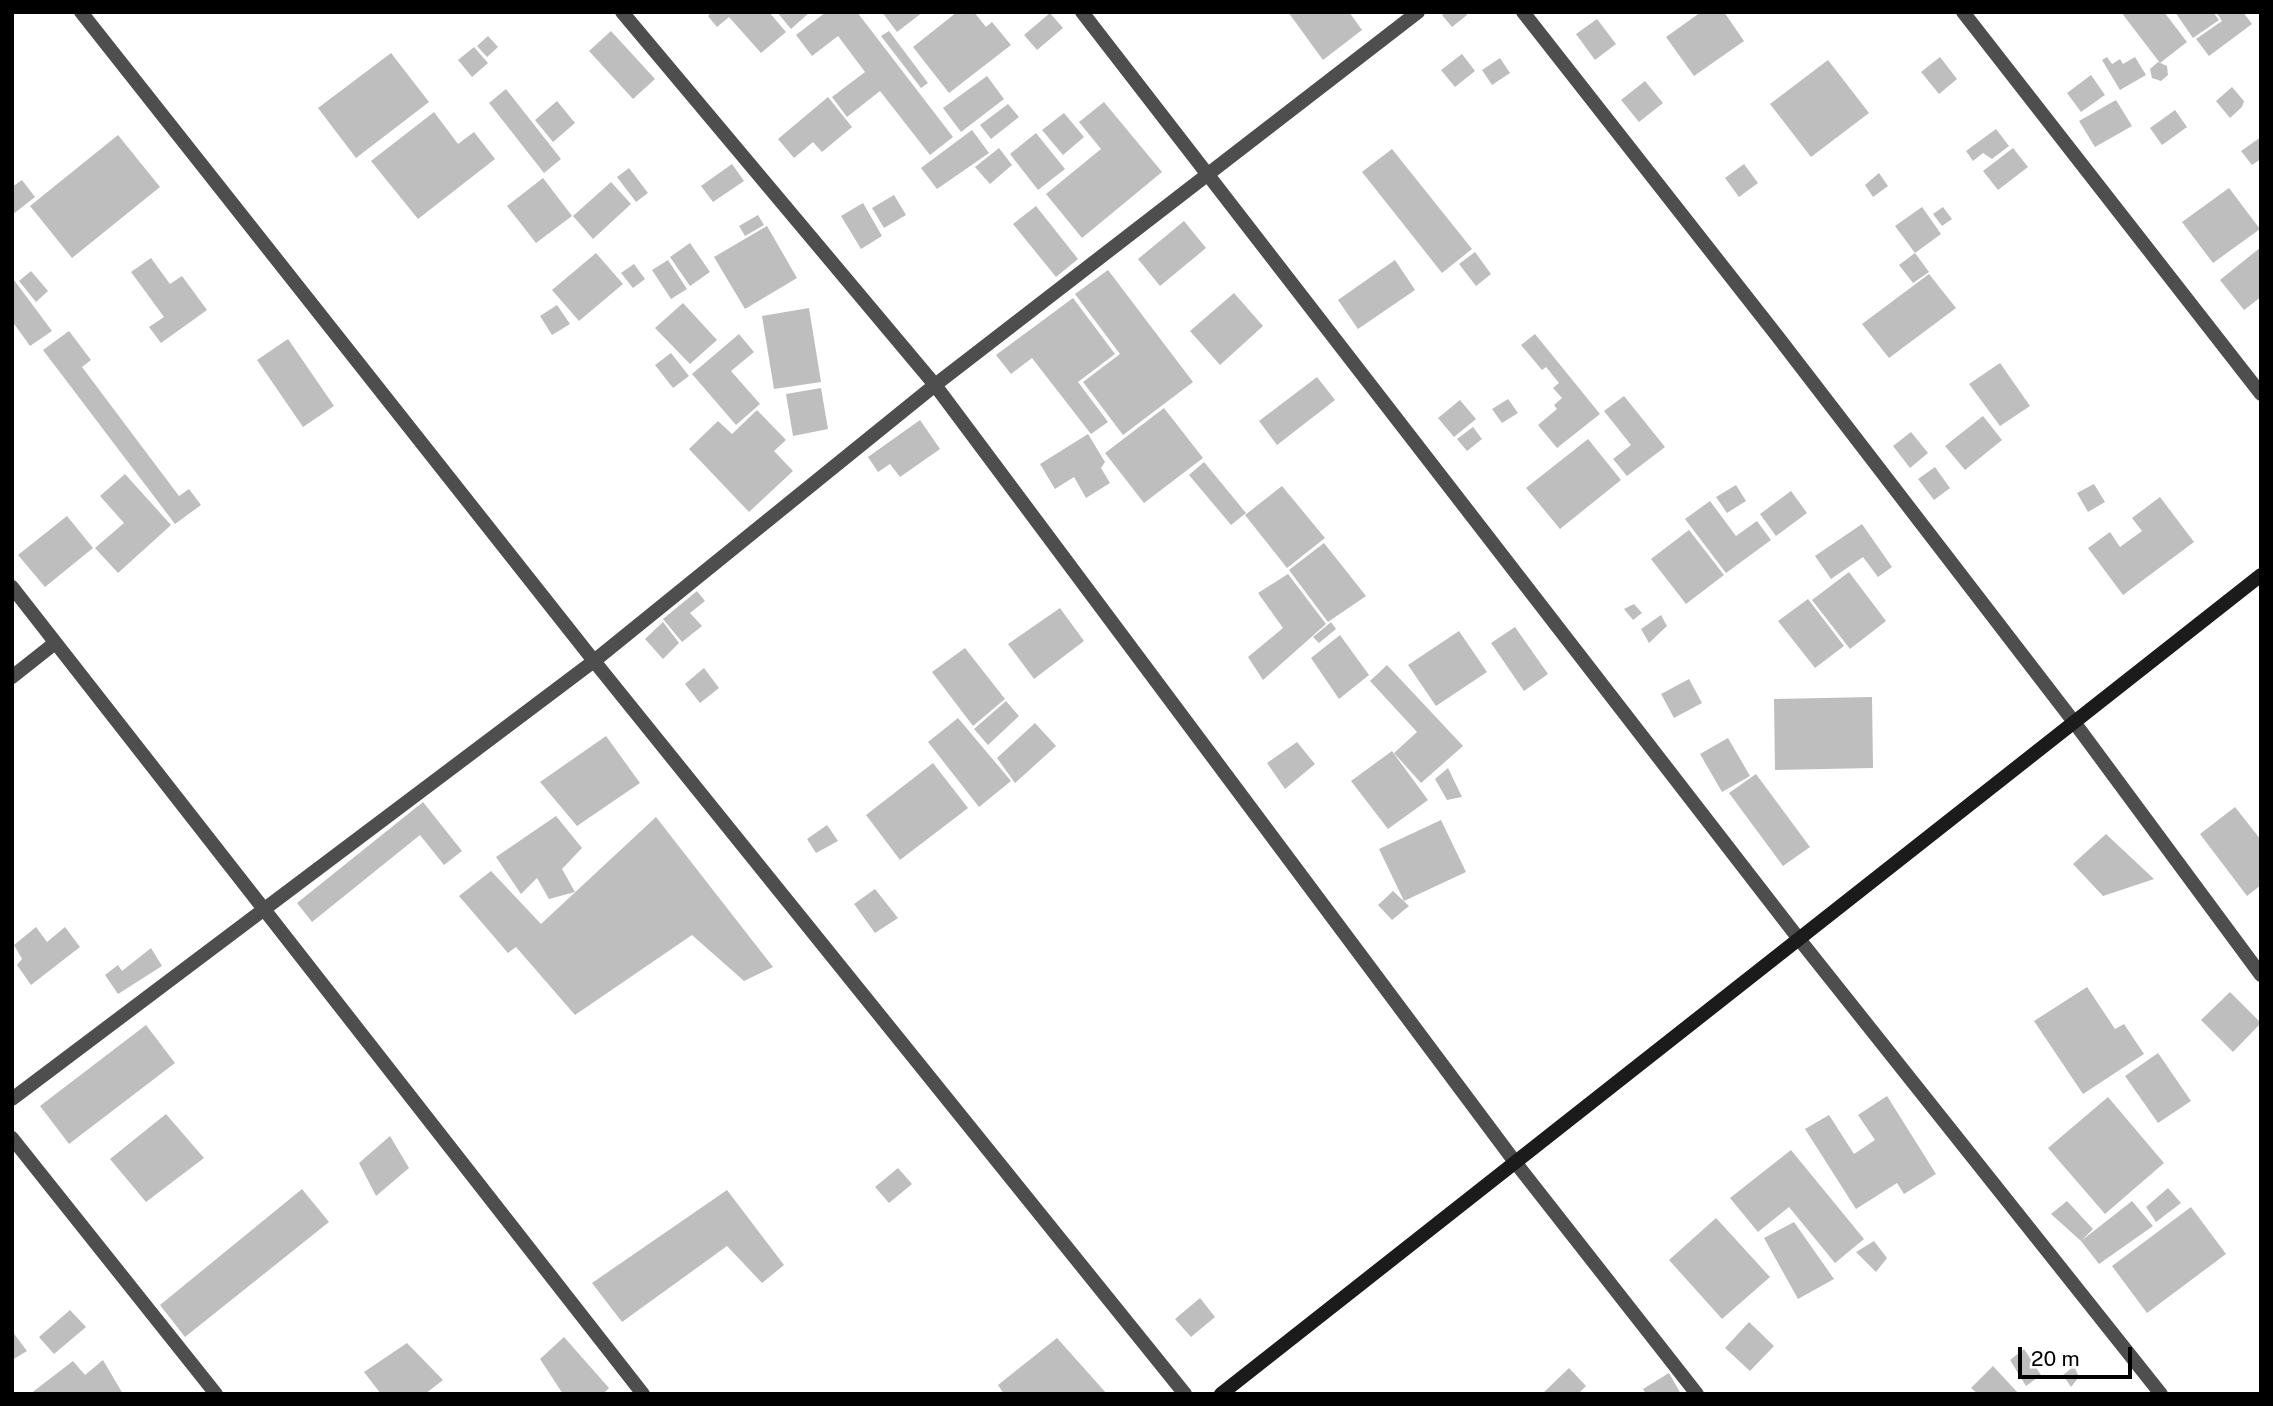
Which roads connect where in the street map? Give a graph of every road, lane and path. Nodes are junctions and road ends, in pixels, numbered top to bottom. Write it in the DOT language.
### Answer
graph roads {
  1 [pos="81,12"];
  2 [pos="622,12"];
  3 [pos="1082,12"];
  4 [pos="1418,12"];
  5 [pos="1523,12"];
  6 [pos="1963,12"];
  7 [pos="1208,174"];
  8 [pos="934,385"];
  9 [pos="2261,394"];
  10 [pos="2261,575"];
  11 [pos="12,587"];
  12 [pos="55,643"];
  13 [pos="594,661"];
  14 [pos="12,677"];
  15 [pos="2074,722"];
  16 [pos="263,908"];
  17 [pos="1799,939"];
  18 [pos="2261,975"];
  19 [pos="12,1099"];
  20 [pos="12,1138"];
  21 [pos="1515,1162"];
  22 [pos="216,1394"];
  23 [pos="643,1394"];
  24 [pos="1185,1394"];
  25 [pos="1221,1394"];
  26 [pos="1697,1394"];
  27 [pos="2161,1394"];
  1 -- 13 [label="street"];
  2 -- 8 [label="street"];
  3 -- 7 [label="street"];
  4 -- 7 [label="street"];
  5 -- 15 [label="street"];
  6 -- 9 [label="street"];
  7 -- 8 [label="street"];
  7 -- 17 [label="street"];
  8 -- 13 [label="street"];
  8 -- 21 [label="street"];
  10 -- 15 [label="street"];
  11 -- 12 [label="street"];
  12 -- 14 [label="street"];
  12 -- 16 [label="street"];
  13 -- 16 [label="street"];
  13 -- 24 [label="street"];
  15 -- 17 [label="street"];
  15 -- 18 [label="street"];
  16 -- 19 [label="street"];
  16 -- 23 [label="street"];
  17 -- 21 [label="street"];
  17 -- 27 [label="street"];
  20 -- 22 [label="street"];
  21 -- 25 [label="street"];
  21 -- 26 [label="street"];
}
